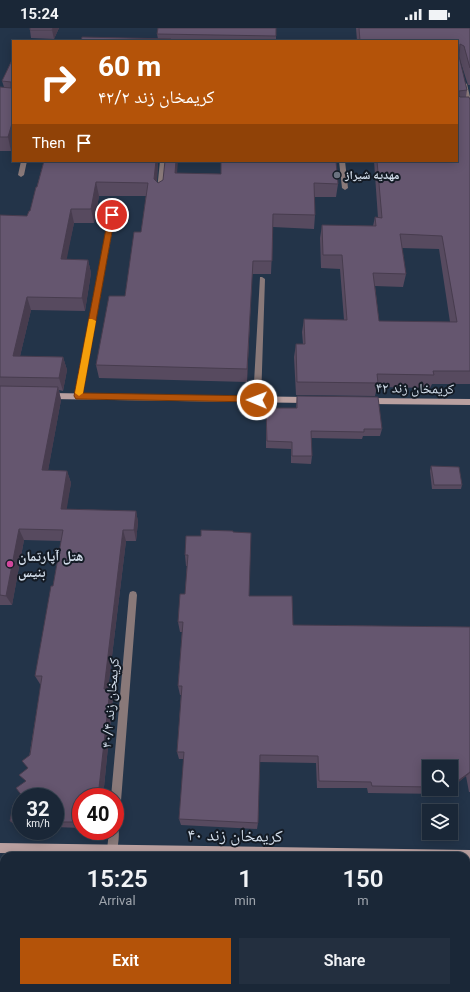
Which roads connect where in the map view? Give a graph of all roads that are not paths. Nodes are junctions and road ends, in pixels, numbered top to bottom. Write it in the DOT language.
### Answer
graph roads {
  1 [pos="463,80"];
  2 [pos="464,107"];
  3 [pos="470,107"];
  4 [pos="24,162"];
  5 [pos="163,162"];
  6 [pos="342,162"];
  7 [pos="20,175"];
  8 [pos="346,188"];
  9 [pos="160,193"];
  10 [pos="112,215"];
  11 [pos="262,279"];
  12 [pos="39,395"];
  13 [pos="78,396"];
  14 [pos="257,400"];
  15 [pos="312,400"];
  16 [pos="359,401"];
  17 [pos="470,402"];
  18 [pos="133,595"];
  19 [pos="117,788"];
  20 [pos="113,840"];
  21 [pos="0,848"];
  22 [pos="112,850"];
  23 [pos="234,852"];
  1 -- 3 [label="street"];
  2 -- 3 [label="street"];
  4 -- 7 [label="street"];
  5 -- 9 [label="street"];
  6 -- 8 [label="street"];
  10 -- 13 [label="street"];
  11 -- 14 [label="street"];
  12 -- 13 [label="street"];
  13 -- 14 [label="street"];
  14 -- 15 [label="street"];
  16 -- 17 [label="street, کریمخان زند ۴۲"];
  18 -- 19 [label="street, کریمخان زند ۴۰/۴"];
  20 -- 22 [label="street"];
  21 -- 22 [label="street, کریمخان زند ۴۰"];
  22 -- 23 [label="street, کریمخان زند ۴۰"];
}
